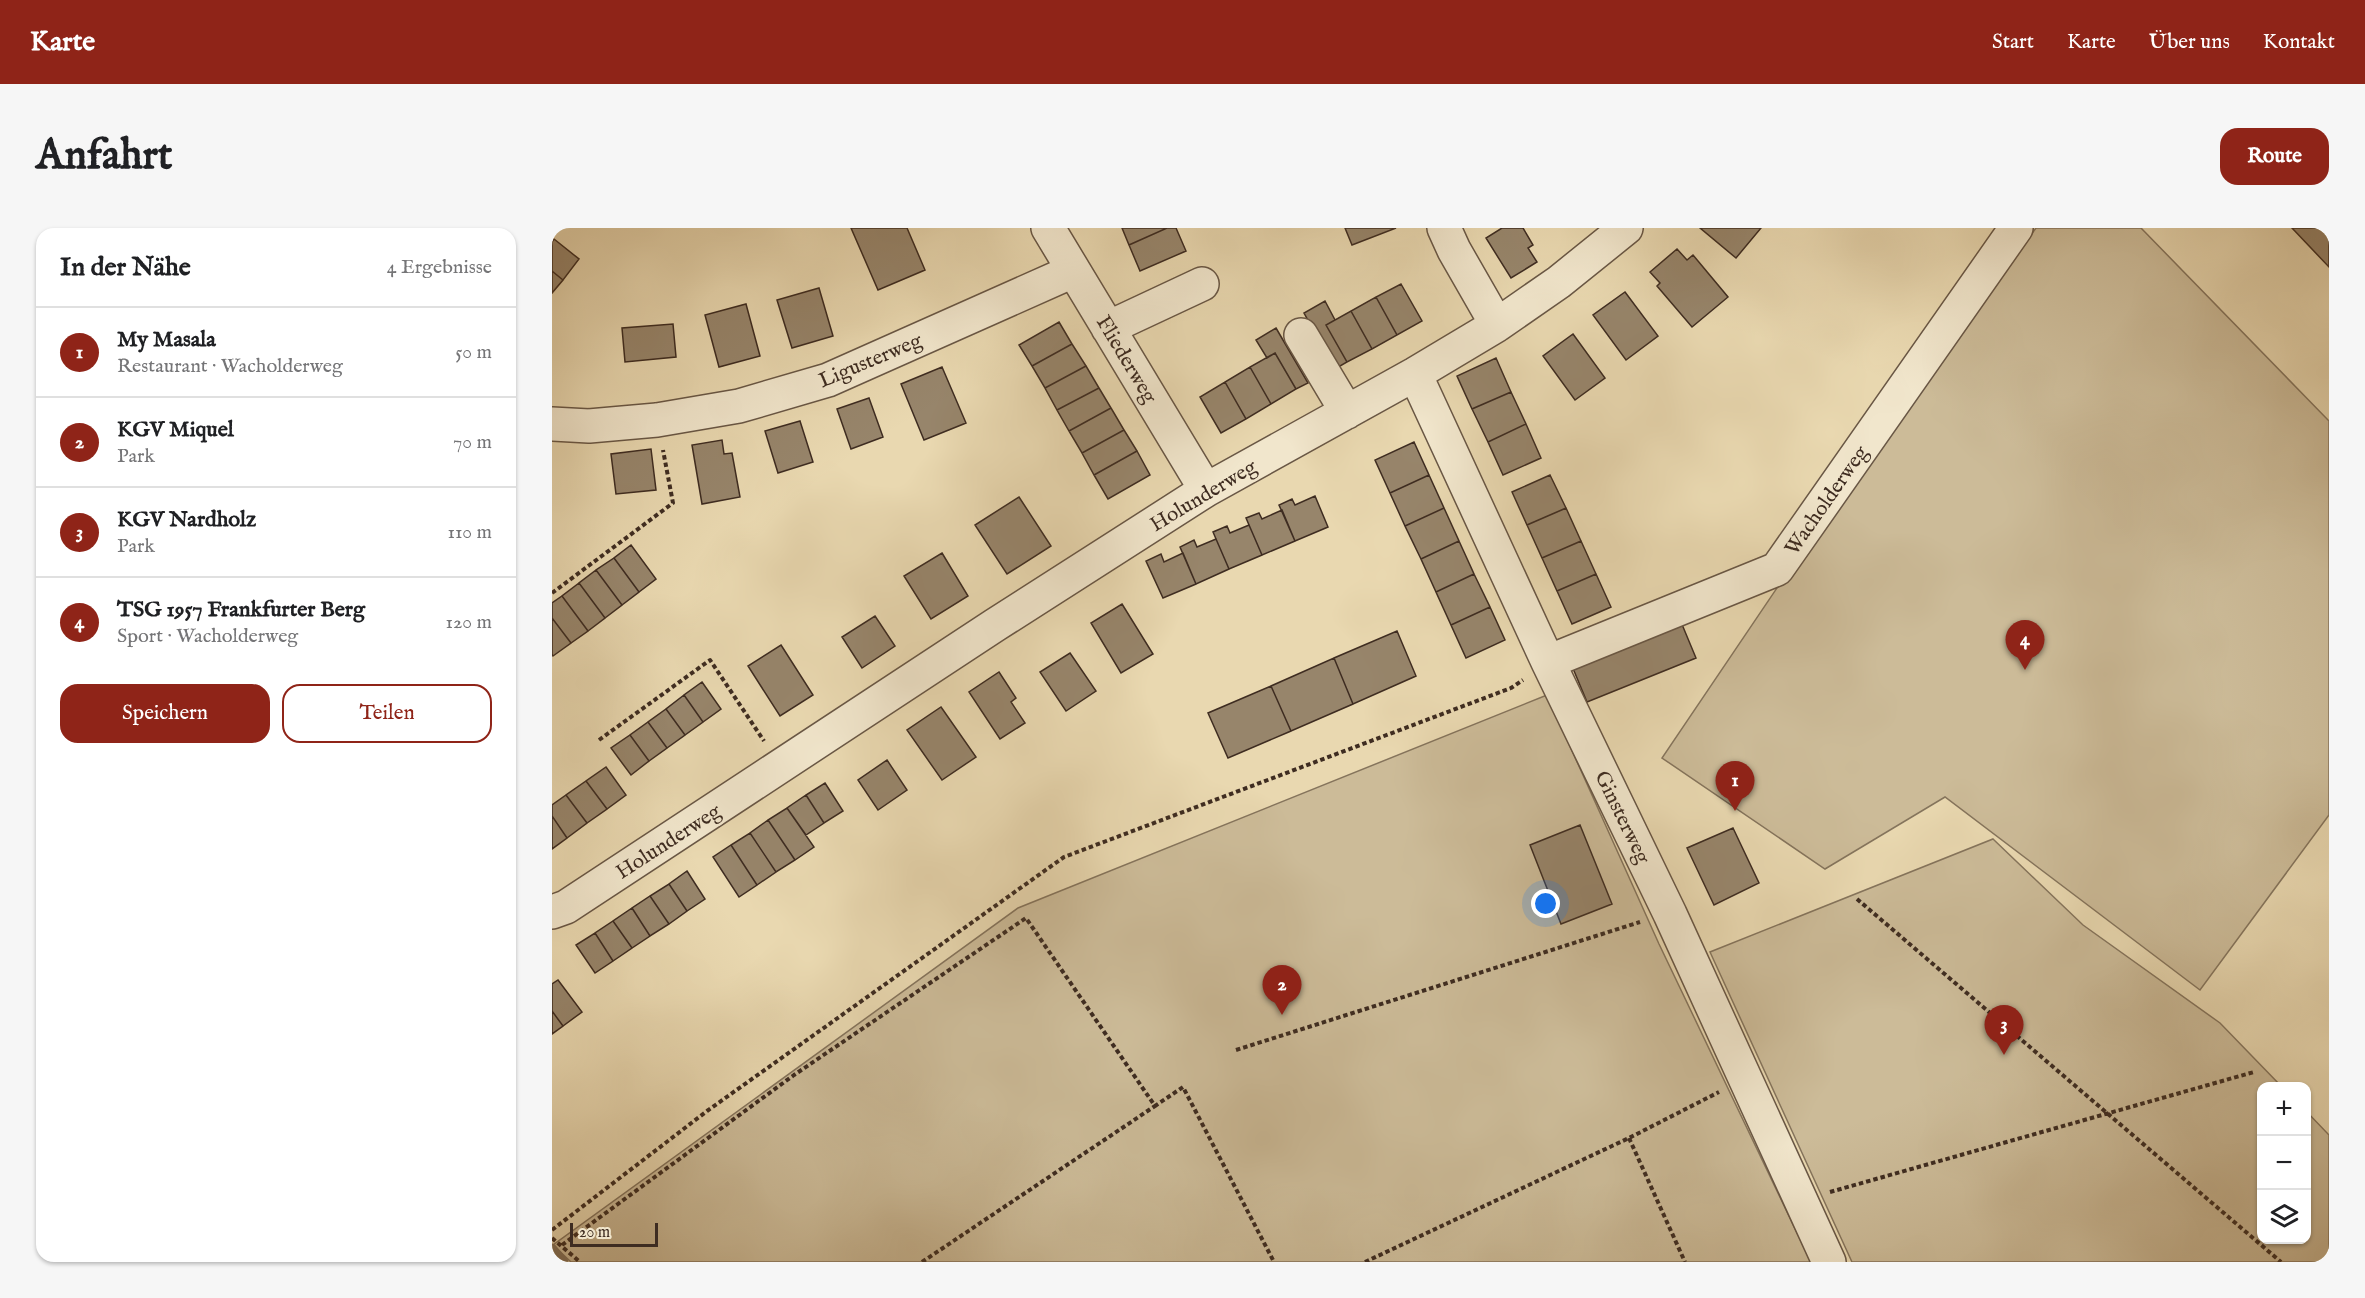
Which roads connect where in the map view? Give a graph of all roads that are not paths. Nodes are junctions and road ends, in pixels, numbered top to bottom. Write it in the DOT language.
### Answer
graph roads {
  1 [pos="1048,228"];
  2 [pos="1444,228"];
  3 [pos="1626,228"];
  4 [pos="2016,228"];
  5 [pos="1073,271"];
  6 [pos="1202,284"];
  7 [pos="1497,325"];
  8 [pos="1108,328"];
  9 [pos="1302,335"];
  10 [pos="1415,374"];
  11 [pos="1347,412"];
  12 [pos="552,424"];
  13 [pos="1206,490"];
  14 [pos="1548,662"];
  15 [pos="552,912"];
  16 [pos="1829,1262"];
  1 -- 5 [label="street, Fliederweg"];
  2 -- 7 [label="street"];
  3 -- 7 [label="street, Holunderweg"];
  4 -- 14 [label="street, Wacholderweg"];
  5 -- 8 [label="street, Fliederweg"];
  5 -- 12 [label="street, Ligusterweg"];
  6 -- 8 [label="street"];
  7 -- 10 [label="street, Holunderweg"];
  8 -- 13 [label="street, Fliederweg"];
  9 -- 11 [label="street"];
  10 -- 11 [label="street, Holunderweg"];
  10 -- 14 [label="street, Ginsterweg"];
  11 -- 13 [label="street, Holunderweg"];
  13 -- 15 [label="street, Holunderweg"];
  14 -- 16 [label="street, Ginsterweg"];
}
